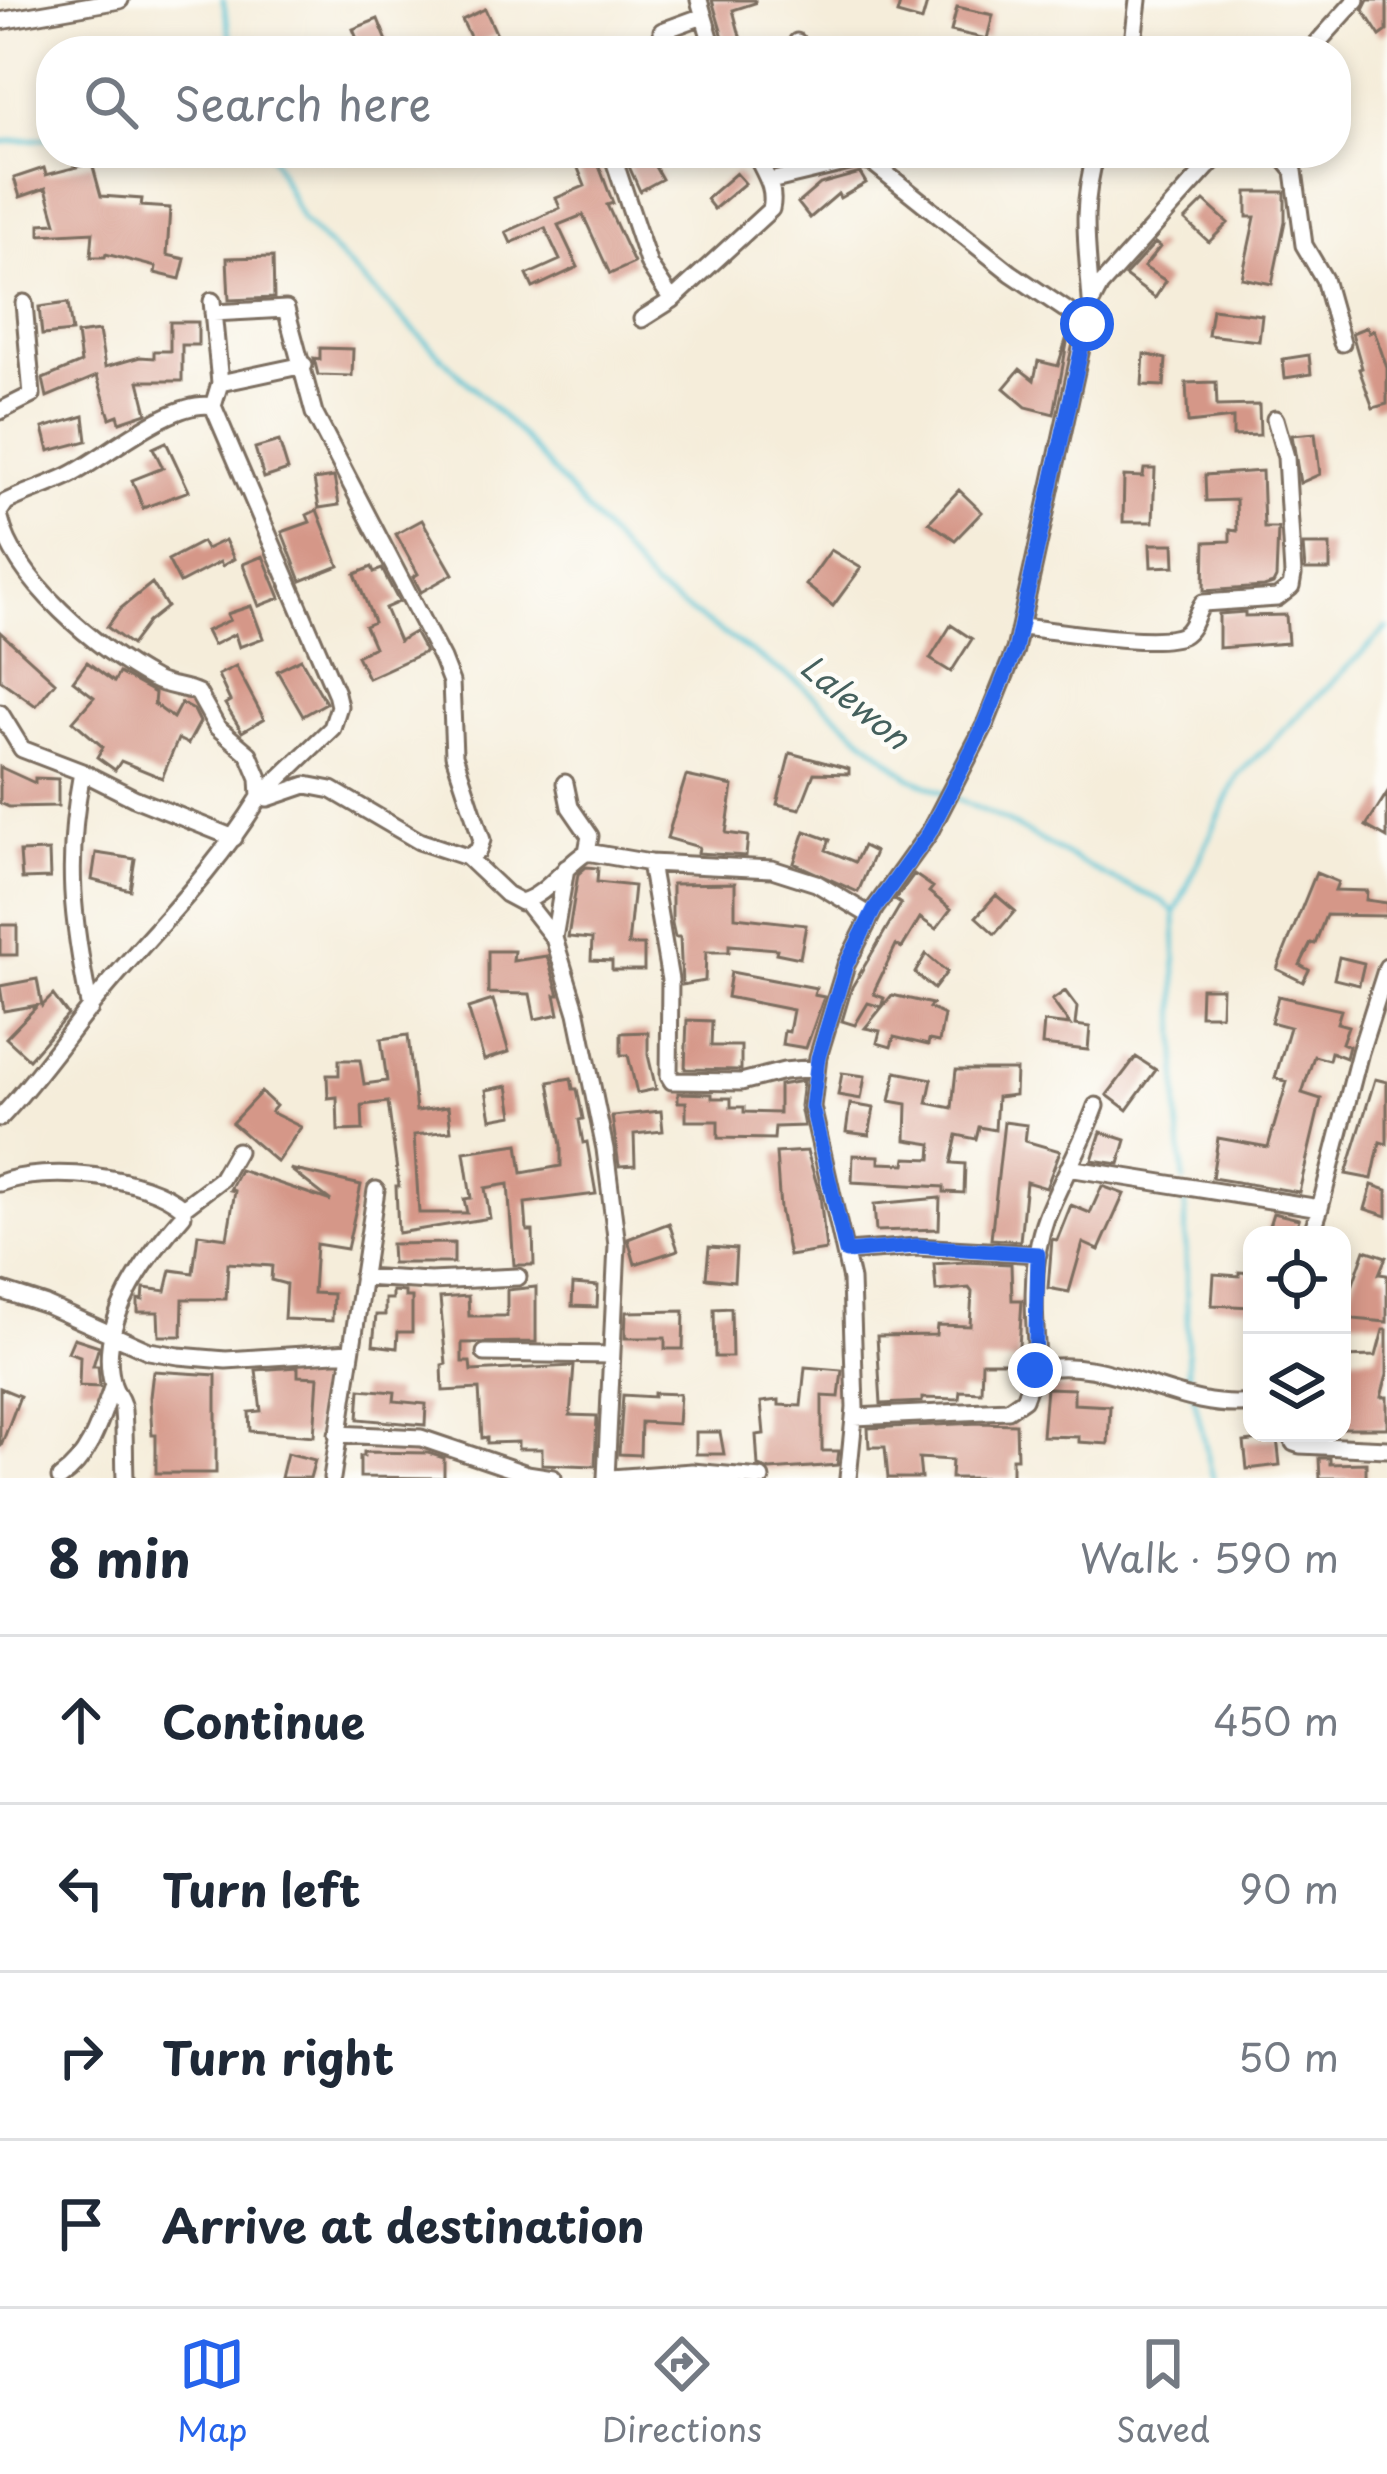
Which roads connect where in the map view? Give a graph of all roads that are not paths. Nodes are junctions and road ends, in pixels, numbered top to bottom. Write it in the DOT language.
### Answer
graph roads {
  1 [pos="120,0"];
  2 [pos="1138,0"];
  3 [pos="1356,0"];
  4 [pos="701,8"];
  5 [pos="0,21"];
  6 [pos="662,31"];
  7 [pos="1134,36"];
  8 [pos="1324,36"];
  9 [pos="617,168"];
  10 [pos="763,168"];
  11 [pos="817,168"];
  12 [pos="882,168"];
  13 [pos="1092,168"];
  14 [pos="1206,168"];
  15 [pos="1292,168"];
  16 [pos="770,181"];
  17 [pos="672,300"];
  18 [pos="1091,302"];
  19 [pos="24,303"];
  20 [pos="642,319"];
  21 [pos="1087,324"];
  22 [pos="1342,343"];
  23 [pos="304,365"];
  24 [pos="220,382"];
  25 [pos="213,406"];
  26 [pos="0,411"];
  27 [pos="1275,419"];
  28 [pos="0,515"];
  29 [pos="1022,627"];
  30 [pos="0,712"];
  31 [pos="82,772"];
  32 [pos="565,783"];
  33 [pos="260,797"];
  34 [pos="234,838"];
  35 [pos="587,852"];
  36 [pos="467,857"];
  37 [pos="650,863"];
  38 [pos="566,865"];
  39 [pos="525,902"];
  40 [pos="871,916"];
  41 [pos="554,938"];
  42 [pos="1387,967"];
  43 [pos="90,1009"];
  44 [pos="816,1068"];
  45 [pos="1096,1106"];
  46 [pos="0,1118"];
  47 [pos="237,1151"];
  48 [pos="1068,1168"];
  49 [pos="0,1183"];
  50 [pos="376,1190"];
  51 [pos="183,1208"];
  52 [pos="1320,1208"];
  53 [pos="1314,1226"];
  54 [pos="846,1252"];
  55 [pos="1038,1254"];
  56 [pos="362,1277"];
  57 [pos="518,1277"];
  58 [pos="0,1290"];
  59 [pos="115,1336"];
  60 [pos="350,1352"];
  61 [pos="485,1353"];
  62 [pos="611,1355"];
  63 [pos="1038,1369"];
  64 [pos="113,1384"];
  65 [pos="1243,1404"];
  66 [pos="854,1417"];
  67 [pos="338,1434"];
  68 [pos="1294,1442"];
  69 [pos="1387,1449"];
  70 [pos="60,1478"];
  71 [pos="125,1478"];
  72 [pos="332,1478"];
  73 [pos="553,1478"];
  74 [pos="609,1478"];
  75 [pos="760,1478"];
  76 [pos="848,1478"];
  1 -- 5 [label="street"];
  2 -- 7 [label="street"];
  3 -- 8 [label="street"];
  4 -- 6 [label="street"];
  9 -- 17 [label="street"];
  10 -- 16 [label="street"];
  11 -- 16 [label="street"];
  12 -- 21 [label="street"];
  13 -- 18 [label="street"];
  14 -- 18 [label="street"];
  15 -- 22 [label="street"];
  16 -- 17 [label="street"];
  17 -- 20 [label="street"];
  18 -- 21 [label="street"];
  19 -- 26 [label="street"];
  21 -- 29 [label="street"];
  23 -- 24 [label="street"];
  23 -- 24 [label="street"];
  23 -- 36 [label="street"];
  24 -- 25 [label="street"];
  25 -- 28 [label="street"];
  25 -- 33 [label="street"];
  27 -- 29 [label="street"];
  28 -- 33 [label="street"];
  29 -- 40 [label="street"];
  30 -- 31 [label="street"];
  31 -- 34 [label="street"];
  31 -- 43 [label="street"];
  32 -- 35 [label="street"];
  33 -- 34 [label="street"];
  33 -- 36 [label="street"];
  34 -- 43 [label="street"];
  35 -- 37 [label="street"];
  35 -- 38 [label="street"];
  36 -- 39 [label="street"];
  37 -- 40 [label="street"];
  37 -- 44 [label="street"];
  38 -- 39 [label="street"];
  38 -- 41 [label="street"];
  39 -- 41 [label="street"];
  40 -- 44 [label="street"];
  41 -- 62 [label="street"];
  42 -- 52 [label="street"];
  43 -- 46 [label="street"];
  44 -- 54 [label="street"];
  45 -- 48 [label="street"];
  47 -- 51 [label="street"];
  48 -- 52 [label="street"];
  48 -- 55 [label="street"];
  49 -- 51 [label="street"];
  50 -- 56 [label="street"];
  51 -- 59 [label="street"];
  52 -- 53 [label="street"];
  54 -- 55 [label="street"];
  54 -- 66 [label="street"];
  55 -- 63 [label="street"];
  56 -- 57 [label="street"];
  56 -- 60 [label="street"];
  58 -- 59 [label="street"];
  59 -- 60 [label="street"];
  59 -- 64 [label="street"];
  60 -- 67 [label="street"];
  61 -- 62 [label="street"];
  62 -- 74 [label="street"];
  63 -- 65 [label="street"];
  63 -- 66 [label="street"];
  64 -- 70 [label="street"];
  64 -- 71 [label="street"];
  66 -- 76 [label="street"];
  67 -- 72 [label="street"];
  67 -- 73 [label="street"];
  68 -- 69 [label="street"];
  74 -- 75 [label="street"];
}
